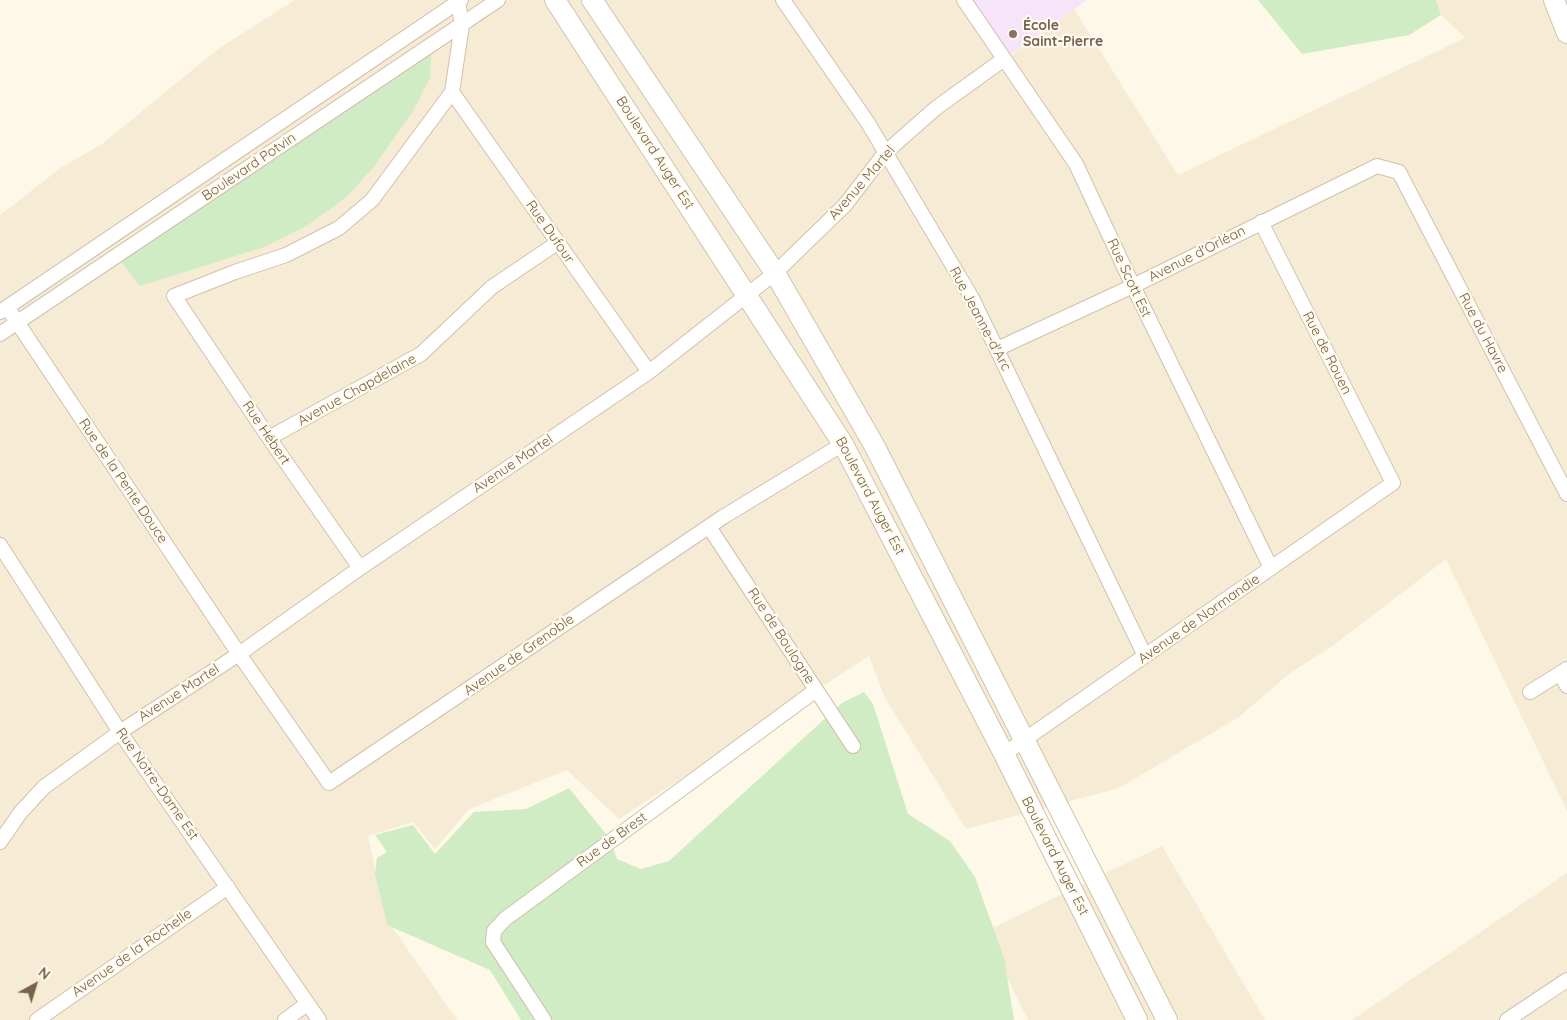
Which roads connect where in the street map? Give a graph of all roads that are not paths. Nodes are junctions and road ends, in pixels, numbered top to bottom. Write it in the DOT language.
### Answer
graph roads {
  1 [pos="498,0"];
  2 [pos="555,0"];
  3 [pos="592,0"];
  4 [pos="783,0"];
  5 [pos="964,0"];
  6 [pos="1554,0"];
  7 [pos="460,1"];
  8 [pos="462,25"];
  9 [pos="1567,33"];
  10 [pos="1004,59"];
  11 [pos="452,92"];
  12 [pos="263,134"];
  13 [pos="273,150"];
  14 [pos="885,153"];
  15 [pos="1399,172"];
  16 [pos="156,208"];
  17 [pos="166,222"];
  18 [pos="1261,222"];
  19 [pos="557,243"];
  20 [pos="776,273"];
  21 [pos="1133,286"];
  22 [pos="747,295"];
  23 [pos="3,310"];
  24 [pos="17,322"];
  25 [pos="0,334"];
  26 [pos="997,349"];
  27 [pos="649,372"];
  28 [pos="269,438"];
  29 [pos="843,444"];
  30 [pos="1393,484"];
  31 [pos="1567,494"];
  32 [pos="709,527"];
  33 [pos="0,545"];
  34 [pos="360,568"];
  35 [pos="1271,568"];
  36 [pos="239,654"];
  37 [pos="1145,656"];
  38 [pos="1565,676"];
  39 [pos="816,690"];
  40 [pos="1530,692"];
  41 [pos="120,732"];
  42 [pos="1025,740"];
  43 [pos="853,746"];
  44 [pos="1004,754"];
  45 [pos="0,842"];
  46 [pos="228,887"];
  47 [pos="1567,980"];
  48 [pos="307,1004"];
  49 [pos="37,1020"];
  50 [pos="285,1020"];
  51 [pos="318,1020"];
  52 [pos="544,1020"];
  53 [pos="1137,1020"];
  54 [pos="1167,1020"];
  55 [pos="1507,1020"];
  1 -- 8 [label="street, Boulevard Potvin"];
  2 -- 22 [label="main road, Boulevard Auger Est"];
  3 -- 20 [label="main road, Boulevard Auger Est"];
  4 -- 14 [label="street, Rue Jeanne-d'Arc"];
  5 -- 10 [label="street, Rue Scott Est"];
  6 -- 9 [label="main road"];
  7 -- 8 [label="street"];
  7 -- 12 [label="street, Boulevard Potvin"];
  8 -- 11 [label="street"];
  8 -- 13 [label="street, Boulevard Potvin"];
  10 -- 14 [label="street, Avenue Martel"];
  10 -- 21 [label="street, Rue Scott Est"];
  11 -- 19 [label="street, Rue Dufour"];
  11 -- 28 [label="street, Rue Hébert"];
  12 -- 13 [label="street"];
  12 -- 16 [label="street, Boulevard Potvin"];
  13 -- 17 [label="street, Boulevard Potvin"];
  14 -- 20 [label="street, Avenue Martel"];
  14 -- 26 [label="street, Rue Jeanne-d'Arc"];
  15 -- 18 [label="street, Avenue d'Orléan"];
  15 -- 31 [label="street, Rue du Havre"];
  16 -- 17 [label="street"];
  16 -- 23 [label="street, Boulevard Potvin"];
  17 -- 24 [label="street, Boulevard Potvin"];
  18 -- 21 [label="street, Avenue d'Orléan"];
  18 -- 30 [label="street, Rue de Rouen"];
  19 -- 27 [label="street, Rue Dufour"];
  19 -- 28 [label="street, Avenue Chapdelaine"];
  20 -- 22 [label="street, Avenue Martel"];
  20 -- 42 [label="main road, Boulevard Auger Est"];
  21 -- 26 [label="street, Avenue d'Orléan"];
  21 -- 35 [label="street, Rue Scott Est"];
  22 -- 27 [label="street, Avenue Martel"];
  22 -- 29 [label="main road, Boulevard Auger Est"];
  23 -- 24 [label="street, Rue de la Pente Douce"];
  24 -- 25 [label="street, Boulevard Potvin"];
  24 -- 36 [label="street, Rue de la Pente Douce"];
  26 -- 37 [label="street, Rue Jeanne-d'Arc"];
  27 -- 34 [label="street, Avenue Martel"];
  28 -- 34 [label="street, Rue Hébert"];
  29 -- 32 [label="street, Avenue de Grenoble"];
  29 -- 44 [label="main road, Boulevard Auger Est"];
  30 -- 35 [label="street, Avenue de Normandie"];
  32 -- 36 [label="street, Avenue de Grenoble"];
  32 -- 39 [label="street, Rue de Boulogne"];
  33 -- 41 [label="street, Rue Notre-Dame Est"];
  34 -- 36 [label="street, Avenue Martel"];
  35 -- 37 [label="street, Avenue de Normandie"];
  36 -- 41 [label="street, Avenue Martel"];
  37 -- 42 [label="street, Avenue de Normandie"];
  38 -- 40 [label="street"];
  39 -- 43 [label="street, Rue de Boulogne"];
  39 -- 52 [label="street, Rue de Brest"];
  41 -- 45 [label="street, Avenue Martel"];
  41 -- 46 [label="street, Rue Notre-Dame Est"];
  42 -- 44 [label="street, Avenue de Normandie"];
  42 -- 54 [label="main road, Boulevard Auger Est"];
  44 -- 53 [label="main road, Boulevard Auger Est"];
  46 -- 48 [label="street, Rue Notre-Dame Est"];
  46 -- 49 [label="street, Avenue de la Rochelle"];
  47 -- 55 [label="street"];
  48 -- 50 [label="street"];
  48 -- 51 [label="street, Rue Notre-Dame Est"];
}
